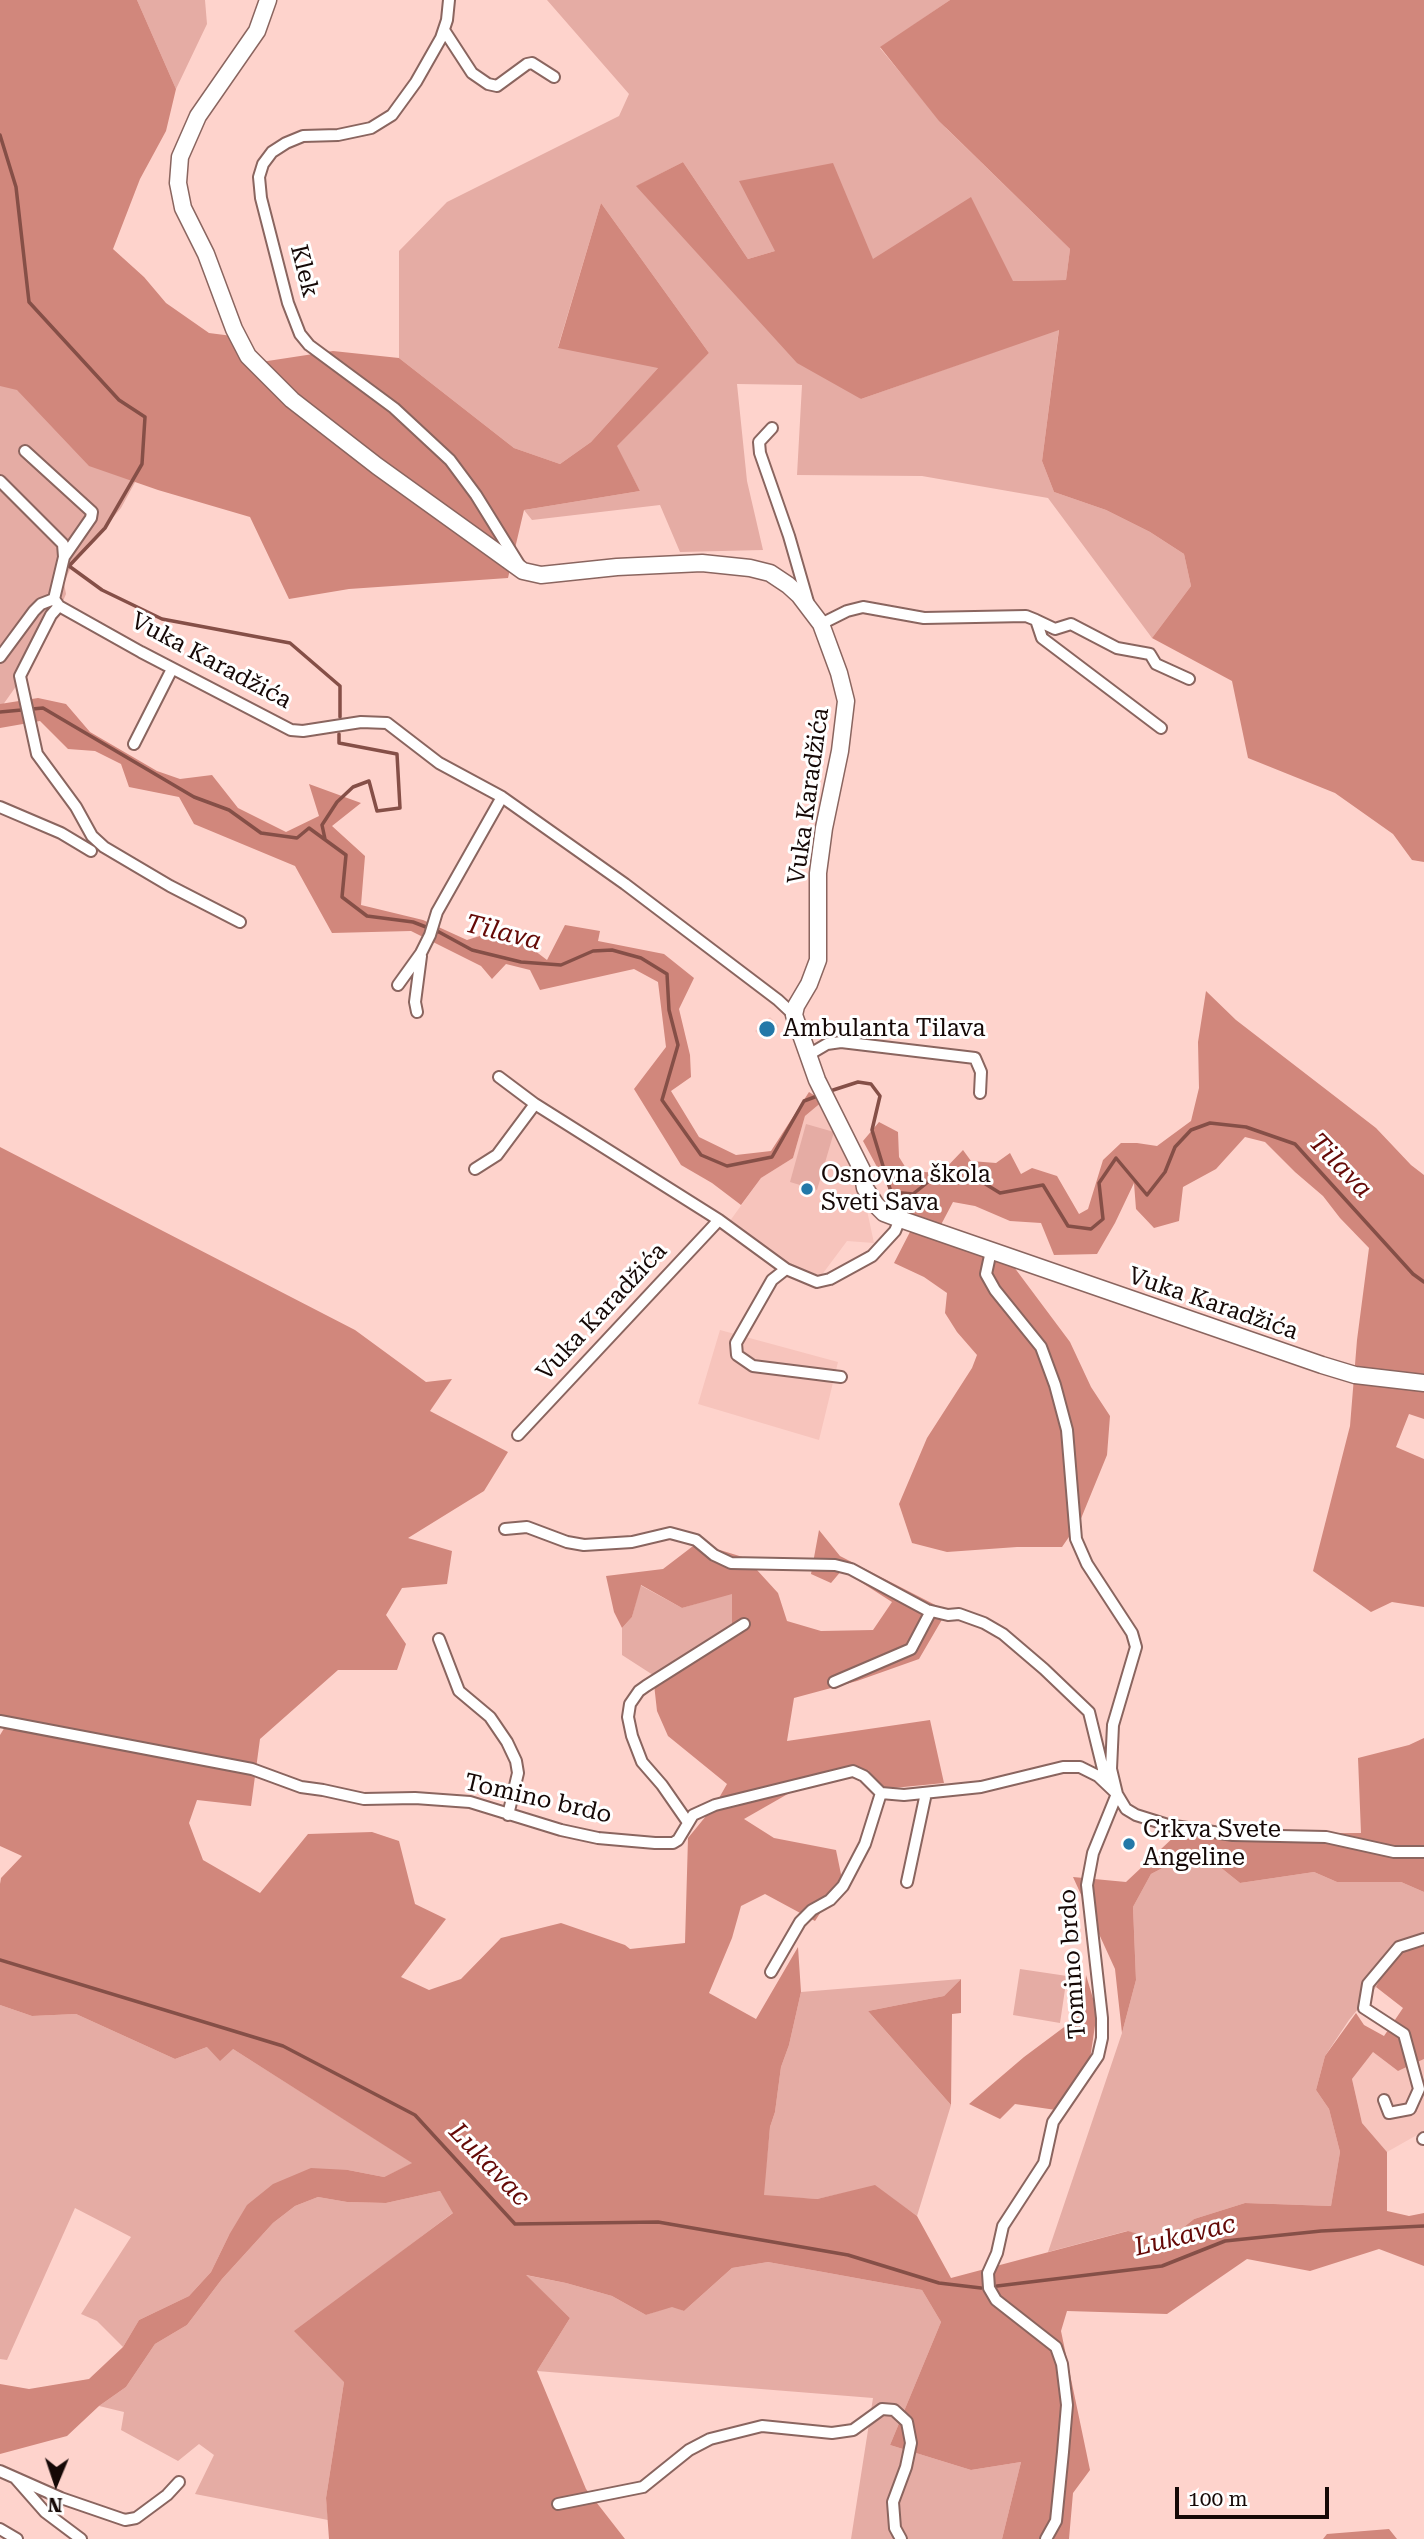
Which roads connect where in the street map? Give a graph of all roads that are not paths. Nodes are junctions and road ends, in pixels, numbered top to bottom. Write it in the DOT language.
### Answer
graph roads {
  1 [pos="268,0"];
  2 [pos="449,0"];
  3 [pos="444,30"];
  4 [pos="554,77"];
  5 [pos="772,428"];
  6 [pos="25,451"];
  7 [pos="0,481"];
  8 [pos="64,557"];
  9 [pos="523,571"];
  10 [pos="56,602"];
  11 [pos="816,617"];
  12 [pos="1036,620"];
  13 [pos="0,657"];
  14 [pos="172,669"];
  15 [pos="1189,679"];
  16 [pos="1161,729"];
  17 [pos="134,744"];
  18 [pos="502,797"];
  19 [pos="0,807"];
  20 [pos="91,851"];
  21 [pos="240,922"];
  22 [pos="421,953"];
  23 [pos="398,985"];
  24 [pos="417,1012"];
  25 [pos="794,1015"];
  26 [pos="810,1054"];
  27 [pos="499,1077"];
  28 [pos="980,1093"];
  29 [pos="535,1104"];
  30 [pos="475,1169"];
  31 [pos="900,1219"];
  32 [pos="719,1220"];
  33 [pos="991,1251"];
  34 [pos="786,1269"];
  35 [pos="841,1377"];
  36 [pos="1424,1383"];
  37 [pos="518,1435"];
  38 [pos="505,1529"];
  39 [pos="931,1611"];
  40 [pos="744,1624"];
  41 [pos="439,1639"];
  42 [pos="835,1682"];
  43 [pos="0,1721"];
  44 [pos="881,1793"];
  45 [pos="926,1793"];
  46 [pos="1117,1794"];
  47 [pos="508,1815"];
  48 [pos="687,1821"];
  49 [pos="1424,1852"];
  50 [pos="907,1882"];
  51 [pos="1424,1939"];
  52 [pos="771,1972"];
  53 [pos="1384,2100"];
  54 [pos="6,2473"];
  55 [pos="179,2482"];
  56 [pos="558,2504"];
  57 [pos="0,2529"];
  58 [pos="16,2539"];
  59 [pos="80,2539"];
  60 [pos="901,2539"];
  61 [pos="1046,2539"];
  1 -- 9 [label="street"];
  2 -- 3 [label="street, Klek"];
  3 -- 4 [label="street"];
  3 -- 9 [label="street, Klek"];
  5 -- 11 [label="street, Vuka Karadžića"];
  6 -- 8 [label="street"];
  7 -- 8 [label="street"];
  8 -- 10 [label="street"];
  9 -- 11 [label="street"];
  10 -- 13 [label="street"];
  10 -- 14 [label="street, Vuka Karadžića"];
  10 -- 21 [label="street"];
  11 -- 12 [label="street"];
  11 -- 25 [label="street, Vuka Karadžića"];
  12 -- 15 [label="street"];
  12 -- 16 [label="street"];
  14 -- 17 [label="street"];
  14 -- 18 [label="street, Vuka Karadžića"];
  18 -- 22 [label="street"];
  18 -- 25 [label="street, Vuka Karadžića"];
  19 -- 20 [label="street"];
  22 -- 23 [label="street"];
  22 -- 24 [label="street"];
  25 -- 26 [label="street, Vuka Karadžića"];
  26 -- 28 [label="street"];
  26 -- 31 [label="street, Vuka Karadžića"];
  27 -- 29 [label="street"];
  29 -- 30 [label="street"];
  29 -- 32 [label="street"];
  31 -- 33 [label="street, Vuka Karadžića"];
  31 -- 34 [label="street"];
  32 -- 34 [label="street"];
  32 -- 37 [label="street, Vuka Karadžića"];
  33 -- 36 [label="street, Vuka Karadžića"];
  33 -- 46 [label="street"];
  34 -- 35 [label="street"];
  38 -- 39 [label="street"];
  39 -- 42 [label="street"];
  39 -- 46 [label="street"];
  40 -- 48 [label="street"];
  41 -- 47 [label="street"];
  43 -- 47 [label="street, Tomino brdo"];
  44 -- 45 [label="street"];
  44 -- 48 [label="street, Tomino brdo"];
  44 -- 52 [label="street"];
  45 -- 46 [label="street"];
  45 -- 50 [label="street"];
  46 -- 49 [label="street"];
  46 -- 61 [label="street, Tomino brdo"];
  47 -- 48 [label="street, Tomino brdo"];
  51 -- 53 [label="street"];
  54 -- 55 [label="street"];
  54 -- 59 [label="street"];
  56 -- 60 [label="street"];
  57 -- 58 [label="street"];
}
